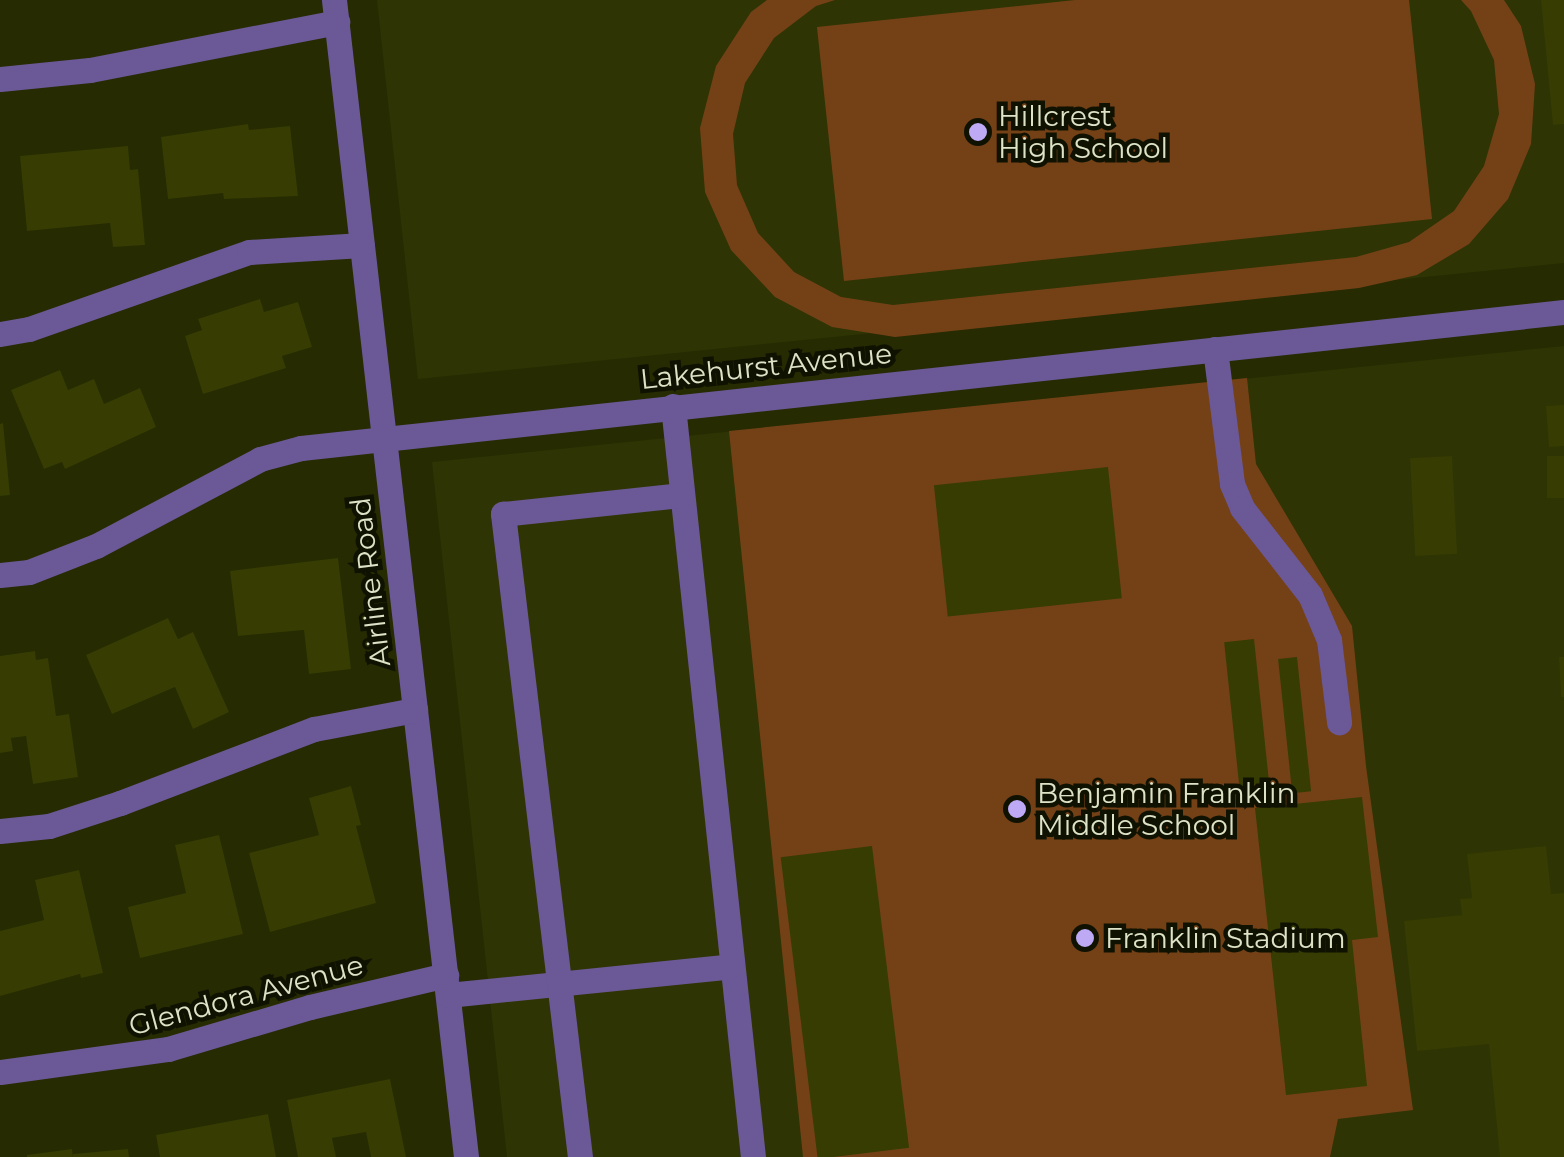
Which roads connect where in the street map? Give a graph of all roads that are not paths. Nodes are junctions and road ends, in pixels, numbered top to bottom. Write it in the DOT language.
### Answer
graph roads {
  1 [pos="335,11"];
  2 [pos="0,79"];
  3 [pos="362,245"];
  4 [pos="1564,312"];
  5 [pos="0,334"];
  6 [pos="1215,349"];
  7 [pos="672,406"];
  8 [pos="383,436"];
  9 [pos="682,495"];
  10 [pos="0,575"];
  11 [pos="415,710"];
  12 [pos="1339,722"];
  13 [pos="0,831"];
  14 [pos="732,966"];
  15 [pos="559,983"];
  16 [pos="447,985"];
  17 [pos="0,1072"];
  18 [pos="466,1157"];
  19 [pos="580,1157"];
  20 [pos="753,1157"];
  1 -- 2 [label="street"];
  1 -- 3 [label="street, Airline Road"];
  3 -- 5 [label="street"];
  3 -- 8 [label="street, Airline Road"];
  4 -- 6 [label="street, Lakehurst Avenue"];
  6 -- 7 [label="street, Lakehurst Avenue"];
  6 -- 12 [label="street"];
  7 -- 8 [label="street, Lakehurst Avenue"];
  7 -- 9 [label="street"];
  8 -- 10 [label="street, Lakehurst Avenue"];
  8 -- 11 [label="street, Airline Road"];
  9 -- 14 [label="street"];
  9 -- 15 [label="street"];
  11 -- 13 [label="street"];
  11 -- 16 [label="street, Airline Road"];
  14 -- 15 [label="street, Glendora Avenue"];
  14 -- 20 [label="street"];
  15 -- 16 [label="street, Glendora Avenue"];
  15 -- 19 [label="street"];
  16 -- 17 [label="street, Glendora Avenue"];
  16 -- 18 [label="street, Airline Road"];
}
